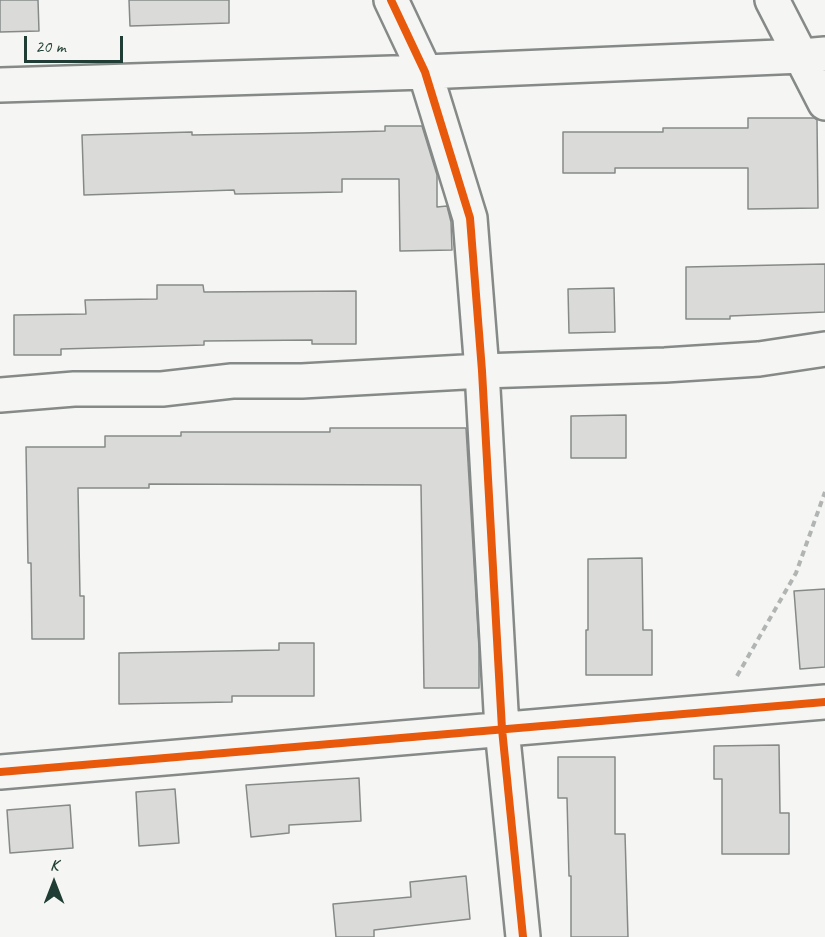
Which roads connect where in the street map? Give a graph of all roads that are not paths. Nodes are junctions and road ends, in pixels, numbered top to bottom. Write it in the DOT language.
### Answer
graph roads {
  1 [pos="391,0"];
  2 [pos="772,0"];
  3 [pos="814,55"];
  4 [pos="425,72"];
  5 [pos="0,84"];
  6 [pos="825,103"];
  7 [pos="825,350"];
  8 [pos="482,371"];
  9 [pos="0,395"];
  10 [pos="825,702"];
  11 [pos="502,729"];
  12 [pos="0,772"];
  13 [pos="523,937"];
  1 -- 4 [label="street"];
  2 -- 3 [label="street"];
  3 -- 4 [label="street"];
  3 -- 6 [label="street"];
  4 -- 5 [label="street"];
  4 -- 8 [label="street"];
  7 -- 8 [label="street"];
  8 -- 9 [label="street"];
  8 -- 11 [label="street"];
  10 -- 11 [label="street"];
  11 -- 12 [label="street"];
  11 -- 13 [label="street"];
}
